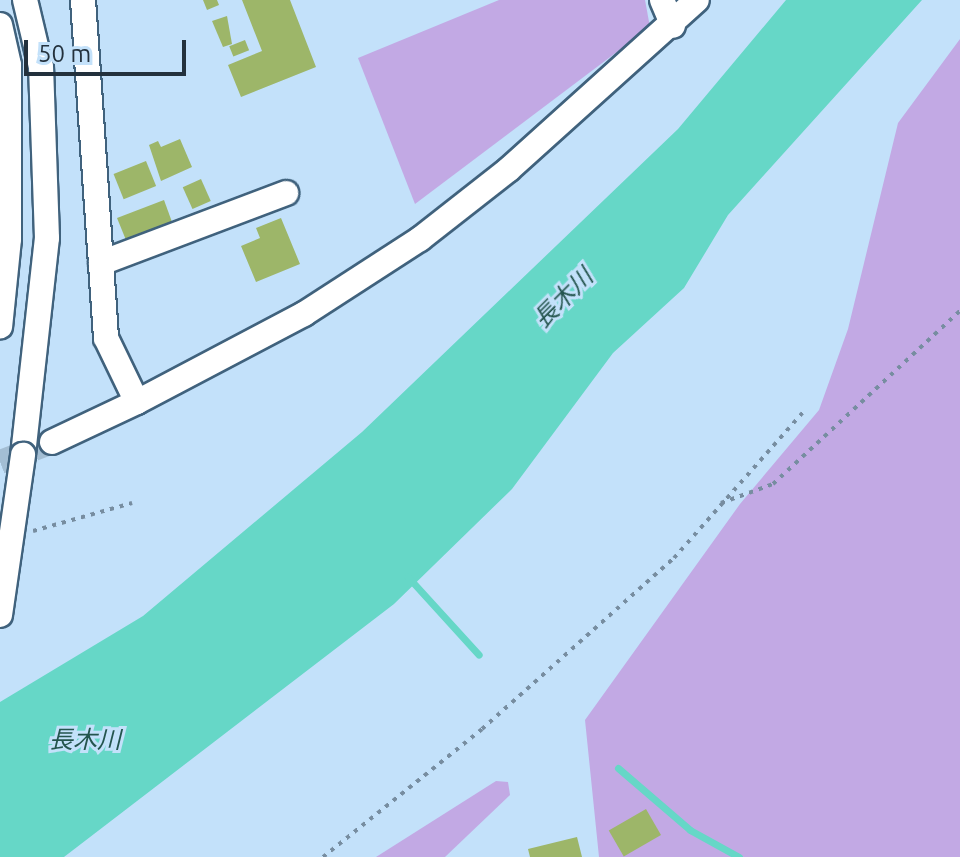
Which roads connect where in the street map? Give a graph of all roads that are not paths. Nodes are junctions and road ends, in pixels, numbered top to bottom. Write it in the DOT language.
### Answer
graph roads {
  1 [pos="25,0"];
  2 [pos="83,0"];
  3 [pos="662,0"];
  4 [pos="697,0"];
  5 [pos="0,25"];
  6 [pos="673,26"];
  7 [pos="286,193"];
  8 [pos="101,263"];
  9 [pos="0,327"];
  10 [pos="137,402"];
  11 [pos="52,442"];
  12 [pos="0,615"];
  1 -- 12 [label="street, bridge"];
  2 -- 8 [label="street"];
  3 -- 6 [label="street"];
  4 -- 6 [label="street"];
  5 -- 9 [label="street"];
  6 -- 10 [label="street"];
  7 -- 8 [label="street"];
  8 -- 10 [label="street"];
  10 -- 11 [label="street"];
}
